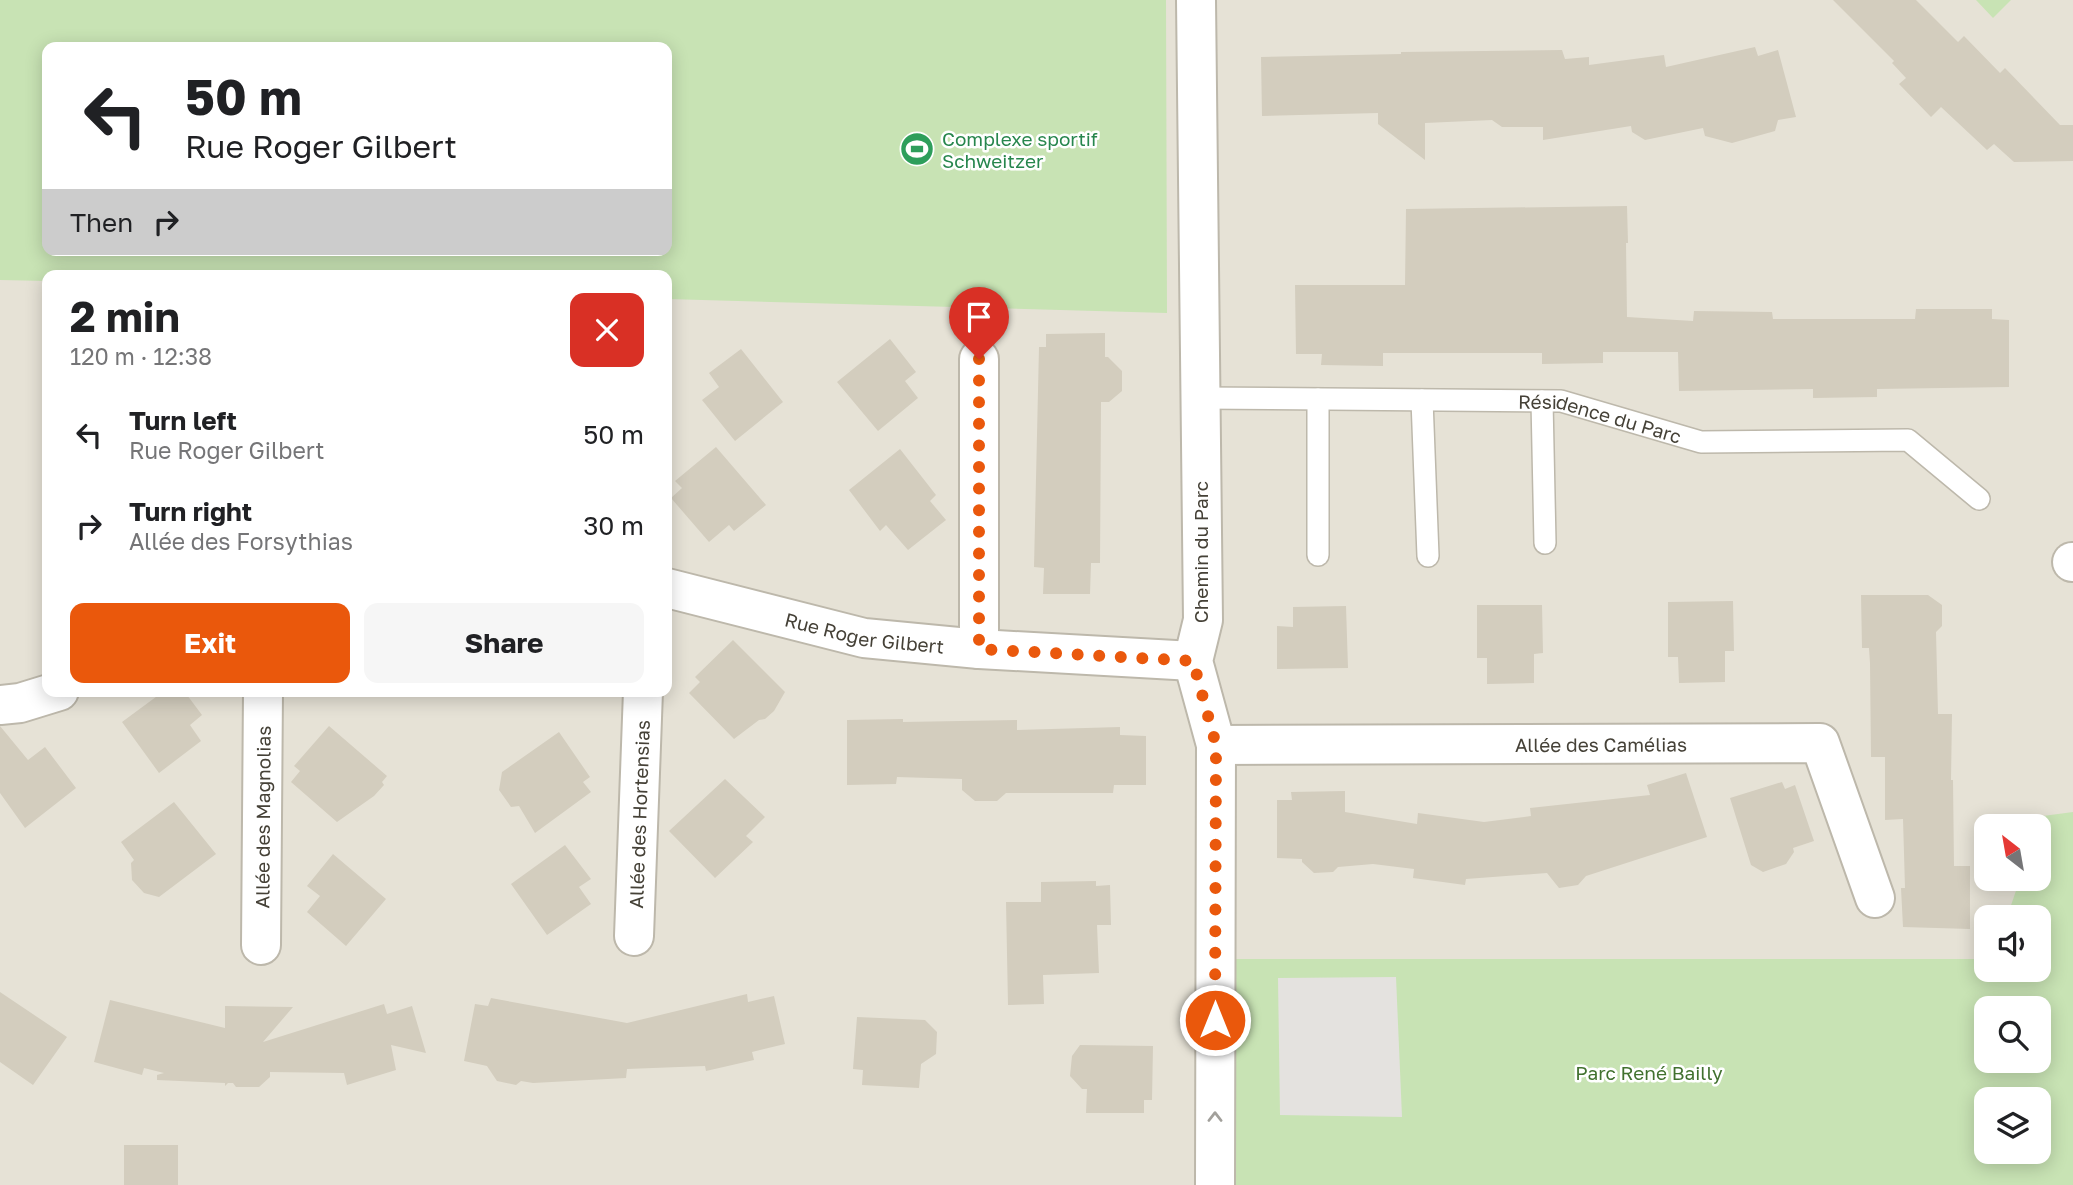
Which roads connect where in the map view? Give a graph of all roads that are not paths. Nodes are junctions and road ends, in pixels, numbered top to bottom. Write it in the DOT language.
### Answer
graph roads {
  1 [pos="1196,0"];
  2 [pos="979,359"];
  3 [pos="1200,398"];
  4 [pos="1318,399"];
  5 [pos="1422,400"];
  6 [pos="1542,401"];
  7 [pos="1979,499"];
  8 [pos="1545,543"];
  9 [pos="1318,555"];
  10 [pos="1429,556"];
  11 [pos="672,589"];
  12 [pos="979,649"];
  13 [pos="1193,661"];
  14 [pos="42,696"];
  15 [pos="263,697"];
  16 [pos="643,697"];
  17 [pos="0,705"];
  18 [pos="1216,745"];
  19 [pos="1875,898"];
  20 [pos="634,936"];
  21 [pos="261,945"];
  22 [pos="1215,1185"];
  1 -- 3 [label="street, Chemin du Parc"];
  2 -- 12 [label="street"];
  3 -- 4 [label="lane, Résidence du Parc"];
  3 -- 13 [label="street, Chemin du Parc"];
  4 -- 5 [label="lane, Résidence du Parc"];
  4 -- 9 [label="lane"];
  5 -- 6 [label="lane, Résidence du Parc"];
  5 -- 10 [label="lane"];
  6 -- 7 [label="lane, Résidence du Parc"];
  6 -- 8 [label="lane"];
  11 -- 12 [label="street, Rue Roger Gilbert"];
  12 -- 13 [label="street, Rue Roger Gilbert"];
  13 -- 18 [label="street, Chemin du Parc"];
  14 -- 17 [label="street"];
  15 -- 21 [label="street, Allée des Magnolias"];
  16 -- 20 [label="street, Allée des Hortensias"];
  18 -- 19 [label="street, Allée des Camélias"];
  22 -- 18 [label="street, Chemin du Parc, one-way"];
}
